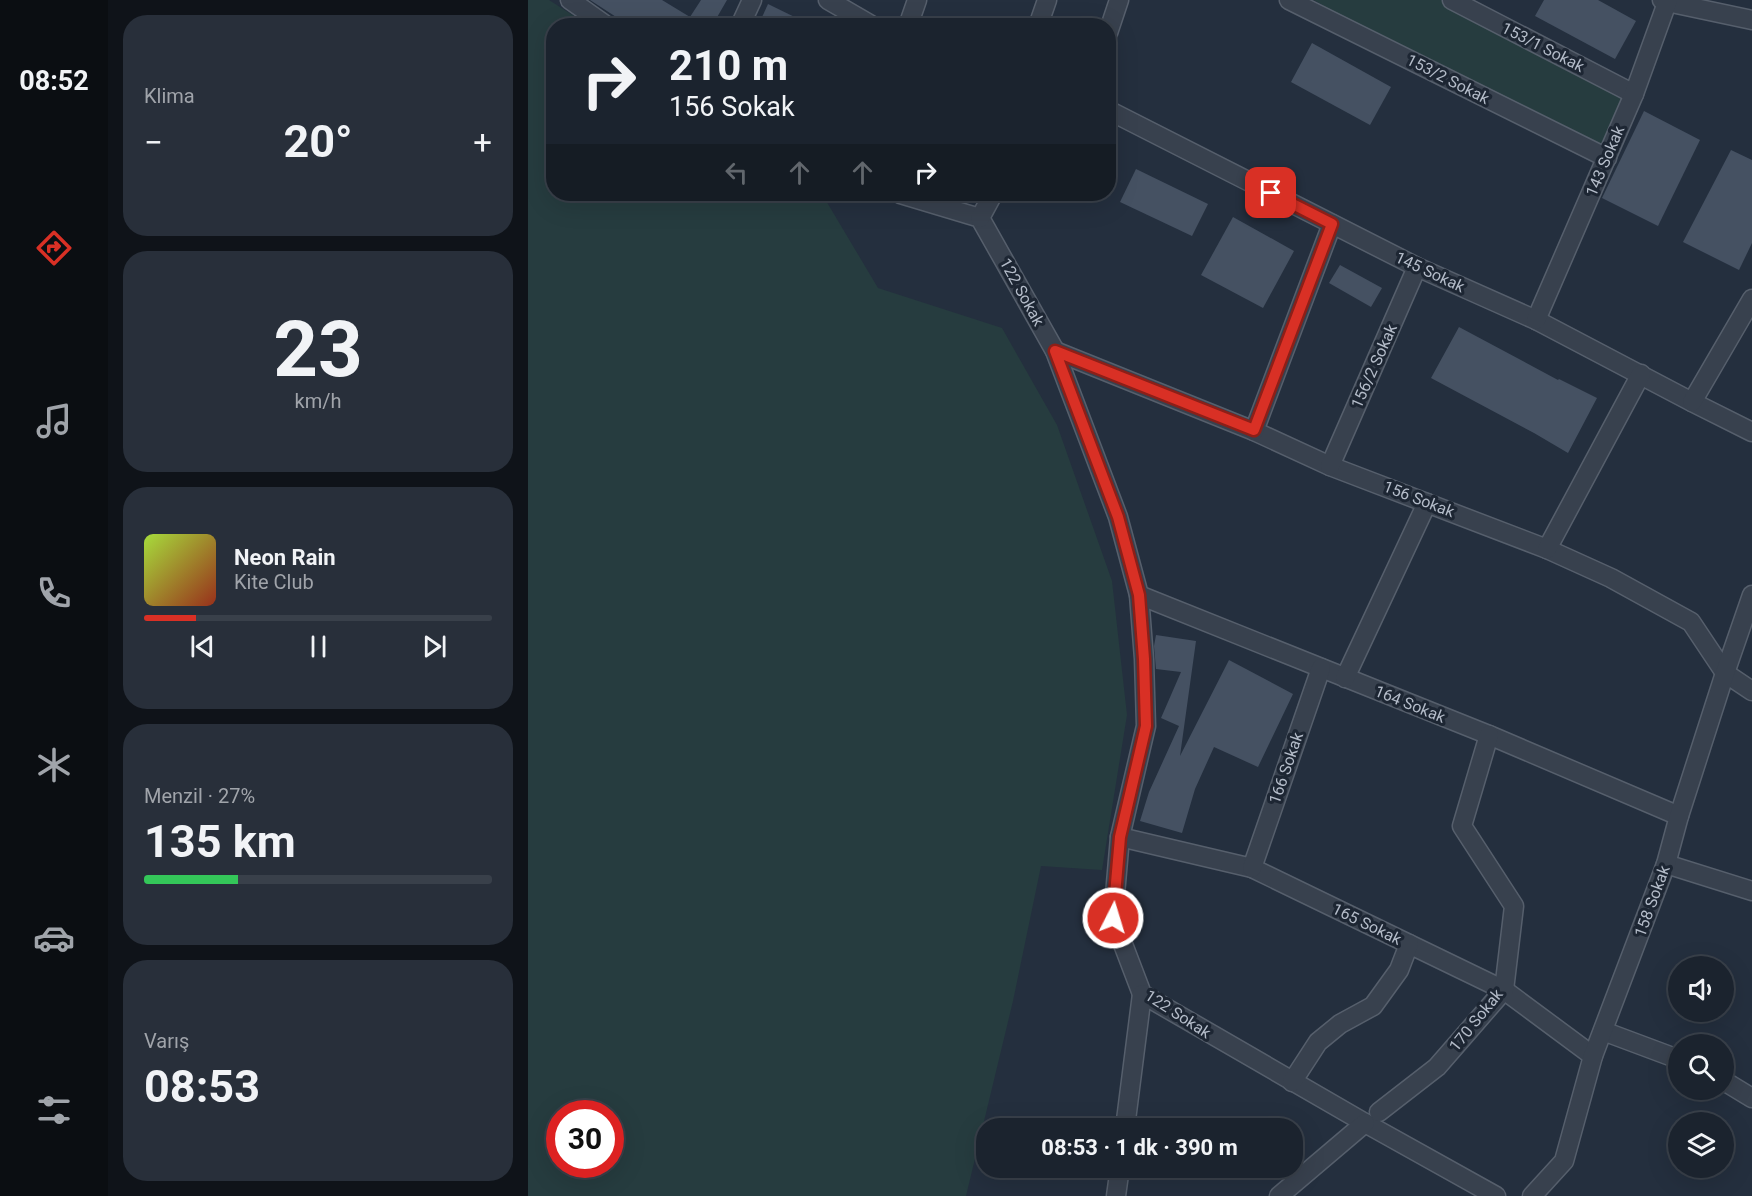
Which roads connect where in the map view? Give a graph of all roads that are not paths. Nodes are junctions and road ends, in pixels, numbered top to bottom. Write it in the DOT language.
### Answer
graph roads {
  1 [pos="570,0"];
  2 [pos="752,0"];
  3 [pos="828,0"];
  4 [pos="917,0"];
  5 [pos="1047,0"];
  6 [pos="1119,0"];
  7 [pos="1289,0"];
  8 [pos="1452,0"];
  9 [pos="1665,1"];
  10 [pos="596,18"];
  11 [pos="744,18"];
  12 [pos="859,18"];
  13 [pos="911,18"];
  14 [pos="1041,18"];
  15 [pos="1113,18"];
  16 [pos="1752,20"];
  17 [pos="1634,94"];
  18 [pos="1116,114"];
  19 [pos="1606,158"];
  20 [pos="923,201"];
  21 [pos="989,201"];
  22 [pos="980,218"];
  23 [pos="1332,224"];
  24 [pos="1417,267"];
  25 [pos="1749,309"];
  26 [pos="1536,320"];
  27 [pos="1055,351"];
  28 [pos="1641,374"];
  29 [pos="1692,402"];
  30 [pos="1254,430"];
  31 [pos="1752,432"];
  32 [pos="1330,465"];
  33 [pos="1427,503"];
  34 [pos="1547,549"];
  35 [pos="1139,595"];
  36 [pos="1752,595"];
  37 [pos="1321,668"];
  38 [pos="1725,673"];
  39 [pos="1345,678"];
  40 [pos="1752,691"];
  41 [pos="1489,735"];
  42 [pos="1679,816"];
  43 [pos="1120,837"];
  44 [pos="1666,864"];
  45 [pos="1252,868"];
  46 [pos="1752,891"];
  47 [pos="1409,944"];
  48 [pos="1503,990"];
  49 [pos="1142,994"];
  50 [pos="1603,1031"];
  51 [pos="1668,1055"];
  52 [pos="1593,1056"];
  53 [pos="1292,1082"];
  54 [pos="1734,1087"];
  55 [pos="1752,1098"];
  56 [pos="1126,1118"];
  57 [pos="1372,1118"];
  58 [pos="1118,1178"];
  59 [pos="1534,1195"];
  60 [pos="1116,1196"];
  61 [pos="1279,1196"];
  62 [pos="1496,1196"];
  1 -- 10 [label="street"];
  2 -- 11 [label="street"];
  3 -- 12 [label="street"];
  4 -- 13 [label="street"];
  5 -- 14 [label="street"];
  6 -- 15 [label="street"];
  7 -- 19 [label="street, 153/2 Sokak"];
  8 -- 17 [label="street, 153/1 Sokak"];
  9 -- 16 [label="street"];
  9 -- 17 [label="street, 143 Sokak"];
  17 -- 19 [label="street, 143 Sokak"];
  18 -- 23 [label="street, 145 Sokak"];
  19 -- 26 [label="street, 143 Sokak"];
  20 -- 22 [label="street"];
  21 -- 22 [label="street"];
  22 -- 27 [label="street, 122 Sokak"];
  23 -- 24 [label="street, 145 Sokak"];
  23 -- 30 [label="street"];
  24 -- 26 [label="street, 145 Sokak"];
  24 -- 32 [label="street, 156/2 Sokak"];
  25 -- 29 [label="street"];
  26 -- 28 [label="street, 145 Sokak"];
  27 -- 30 [label="street, 156 Sokak"];
  27 -- 35 [label="street, 122 Sokak"];
  28 -- 29 [label="street, 145 Sokak"];
  28 -- 34 [label="street"];
  29 -- 31 [label="street, 145 Sokak"];
  30 -- 32 [label="street, 156 Sokak"];
  32 -- 33 [label="street, 156 Sokak"];
  33 -- 34 [label="street, 156 Sokak"];
  33 -- 39 [label="street"];
  34 -- 38 [label="street, 156 Sokak"];
  35 -- 37 [label="street, 164 Sokak"];
  35 -- 43 [label="street, 122 Sokak"];
  36 -- 38 [label="street, 158 Sokak"];
  37 -- 39 [label="street, 164 Sokak"];
  37 -- 45 [label="street, 166 Sokak"];
  38 -- 40 [label="street, 156 Sokak"];
  38 -- 42 [label="street, 158 Sokak"];
  39 -- 41 [label="street, 164 Sokak"];
  41 -- 42 [label="street, 164 Sokak"];
  41 -- 48 [label="street, 170 Sokak"];
  42 -- 44 [label="street, 158 Sokak"];
  43 -- 45 [label="street, 165 Sokak"];
  43 -- 49 [label="street, 122 Sokak"];
  44 -- 46 [label="street"];
  44 -- 50 [label="street, 158 Sokak"];
  45 -- 47 [label="street, 165 Sokak"];
  47 -- 48 [label="street, 165 Sokak"];
  47 -- 53 [label="street"];
  48 -- 52 [label="street, 165 Sokak"];
  48 -- 57 [label="street, 170 Sokak"];
  49 -- 53 [label="street, 122 Sokak"];
  49 -- 56 [label="street"];
  50 -- 51 [label="street"];
  50 -- 52 [label="street, 158 Sokak"];
  52 -- 59 [label="street, 158 Sokak"];
  53 -- 57 [label="street, 122 Sokak"];
  54 -- 55 [label="street"];
  57 -- 61 [label="street, 170 Sokak"];
  57 -- 62 [label="street, 122 Sokak"];
  58 -- 60 [label="street"];
}
